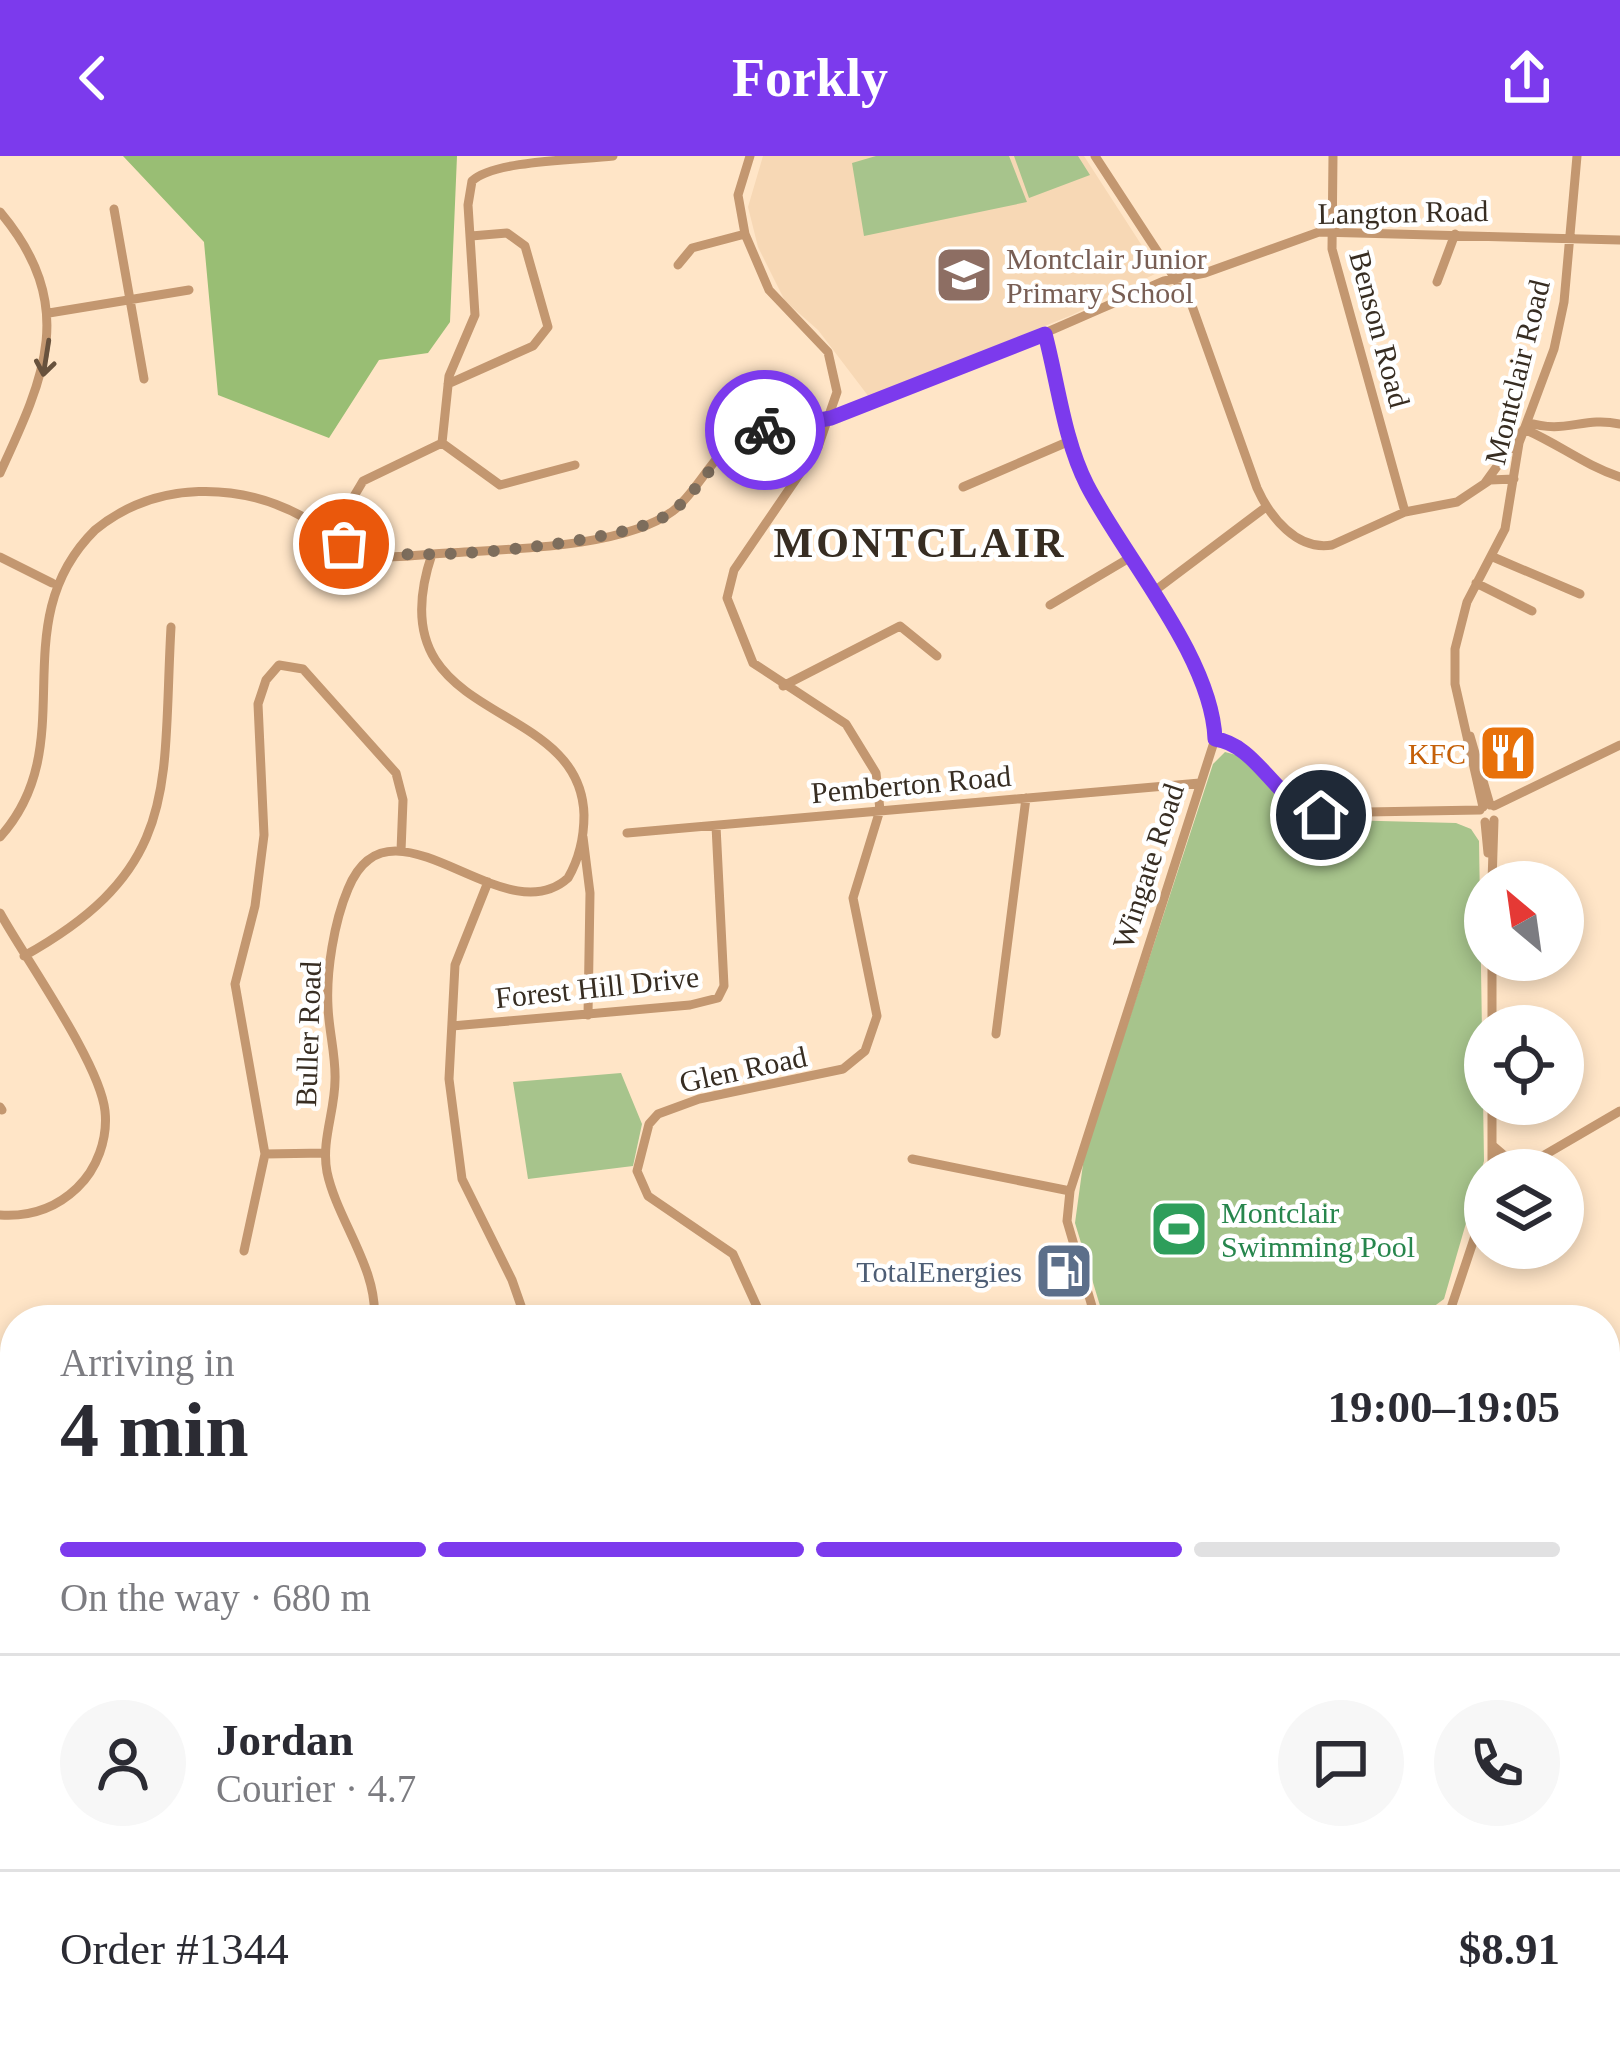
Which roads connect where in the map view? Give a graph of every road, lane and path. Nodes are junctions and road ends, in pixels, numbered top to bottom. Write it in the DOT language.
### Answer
graph roads {
  1 [pos="613,156"];
  2 [pos="750,156"];
  3 [pos="1095,156"];
  4 [pos="1333,156"];
  5 [pos="1577,156"];
  6 [pos="114,209"];
  7 [pos="0,212"];
  8 [pos="1331,232"];
  9 [pos="1455,234"];
  10 [pos="745,235"];
  11 [pos="1570,235"];
  12 [pos="471,236"];
  13 [pos="1620,240"];
  14 [pos="678,265"];
  15 [pos="1178,280"];
  16 [pos="1437,282"];
  17 [pos="189,290"];
  18 [pos="128,300"];
  19 [pos="49,313"];
  20 [pos="1045,334"];
  21 [pos="144,379"];
  22 [pos="448,384"];
  23 [pos="831,418"];
  24 [pos="1620,424"];
  25 [pos="1526,426"];
  26 [pos="1072,440"];
  27 [pos="442,443"];
  28 [pos="575,464"];
  29 [pos="0,473"];
  30 [pos="1620,477"];
  31 [pos="1514,479"];
  32 [pos="1485,483"];
  33 [pos="963,487"];
  34 [pos="1266,506"];
  35 [pos="1406,512"];
  36 [pos="331,535"];
  37 [pos="432,554"];
  38 [pos="0,556"];
  39 [pos="1131,557"];
  40 [pos="1493,557"];
  41 [pos="52,583"];
  42 [pos="1476,583"];
  43 [pos="1153,592"];
  44 [pos="1580,594"];
  45 [pos="1050,605"];
  46 [pos="1532,611"];
  47 [pos="171,627"];
  48 [pos="938,656"];
  49 [pos="783,686"];
  50 [pos="1215,739"];
  51 [pos="1620,745"];
  52 [pos="1200,783"];
  53 [pos="1026,798"];
  54 [pos="880,810"];
  55 [pos="1488,813"];
  56 [pos="716,826"];
  57 [pos="627,833"];
  58 [pos="0,837"];
  59 [pos="583,837"];
  60 [pos="401,851"];
  61 [pos="1490,861"];
  62 [pos="488,882"];
  63 [pos="0,913"];
  64 [pos="24,956"];
  65 [pos="588,1015"];
  66 [pos="452,1026"];
  67 [pos="996,1034"];
  68 [pos="1620,1111"];
  69 [pos="1492,1125"];
  70 [pos="1492,1146"];
  71 [pos="1496,1149"];
  72 [pos="1553,1149"];
  73 [pos="325,1153"];
  74 [pos="266,1154"];
  75 [pos="912,1159"];
  76 [pos="1070,1191"];
  77 [pos="0,1215"];
  78 [pos="244,1250"];
  79 [pos="1464,1269"];
  80 [pos="1088,1296"];
  81 [pos="374,1305"];
  82 [pos="519,1305"];
  83 [pos="756,1305"];
  84 [pos="1086,1305"];
  85 [pos="1091,1305"];
  86 [pos="1452,1305"];
  1 -- 12 [label="street"];
  2 -- 10 [label="street"];
  3 -- 15 [label="street"];
  4 -- 8 [label="street, Benson Road"];
  5 -- 11 [label="street, Montclair Road"];
  6 -- 18 [label="street"];
  7 -- 19 [label="street"];
  8 -- 9 [label="street, Langton Road"];
  8 -- 15 [label="street, Langton Road"];
  8 -- 35 [label="street, Benson Road"];
  9 -- 11 [label="street, Langton Road"];
  9 -- 16 [label="street"];
  10 -- 14 [label="street"];
  10 -- 23 [label="street"];
  11 -- 13 [label="street, Langton Road"];
  11 -- 25 [label="street, Montclair Road"];
  12 -- 22 [label="street"];
  12 -- 22 [label="street"];
  15 -- 20 [label="street, Langton Road"];
  15 -- 34 [label="street"];
  17 -- 18 [label="street"];
  18 -- 19 [label="street"];
  18 -- 21 [label="street"];
  19 -- 29 [label="street, one-way"];
  20 -- 23 [label="street, Langton Road"];
  20 -- 26 [label="street"];
  22 -- 27 [label="street"];
  23 -- 37 [label="street, Langton Road"];
  23 -- 49 [label="street"];
  24 -- 25 [label="street"];
  25 -- 30 [label="street"];
  25 -- 31 [label="street, Montclair Road"];
  25 -- 32 [label="street"];
  26 -- 33 [label="street"];
  26 -- 39 [label="street"];
  27 -- 28 [label="street"];
  27 -- 36 [label="street"];
  31 -- 32 [label="street"];
  31 -- 40 [label="street, Montclair Road"];
  32 -- 35 [label="street"];
  34 -- 35 [label="street"];
  34 -- 43 [label="street"];
  36 -- 37 [label="street, Langton Road"];
  36 -- 41 [label="street, Langton Road"];
  37 -- 59 [label="street"];
  38 -- 41 [label="street"];
  39 -- 43 [label="street"];
  39 -- 45 [label="street"];
  40 -- 42 [label="street, Montclair Road"];
  40 -- 44 [label="street"];
  41 -- 58 [label="street"];
  42 -- 46 [label="street"];
  42 -- 55 [label="street, Montclair Road"];
  43 -- 50 [label="street"];
  47 -- 64 [label="street"];
  48 -- 49 [label="street"];
  49 -- 54 [label="street"];
  50 -- 52 [label="street, Wingate Road"];
  50 -- 55 [label="street"];
  51 -- 55 [label="street"];
  52 -- 53 [label="street, Pemberton Road"];
  52 -- 76 [label="street, Wingate Road"];
  53 -- 54 [label="street, Pemberton Road"];
  53 -- 67 [label="street"];
  54 -- 56 [label="street, Pemberton Road"];
  54 -- 83 [label="street, Glen Road"];
  55 -- 61 [label="street, Montclair Road"];
  56 -- 57 [label="street, Pemberton Road"];
  56 -- 65 [label="street, Forest Hill Drive"];
  59 -- 62 [label="street"];
  59 -- 65 [label="street"];
  60 -- 62 [label="street"];
  60 -- 73 [label="street, Buller Road"];
  60 -- 74 [label="street"];
  62 -- 66 [label="street"];
  63 -- 64 [label="street"];
  64 -- 77 [label="street"];
  65 -- 66 [label="street, Forest Hill Drive"];
  66 -- 82 [label="street"];
  68 -- 72 [label="street"];
  69 -- 70 [label="street"];
  70 -- 71 [label="street"];
  73 -- 74 [label="street"];
  73 -- 81 [label="street, Buller Road"];
  74 -- 78 [label="street"];
  75 -- 76 [label="street"];
  76 -- 80 [label="street, Wingate Road"];
  79 -- 86 [label="street"];
  80 -- 84 [label="street, Wingate Road"];
  80 -- 85 [label="street, Wingate Road"];
}
